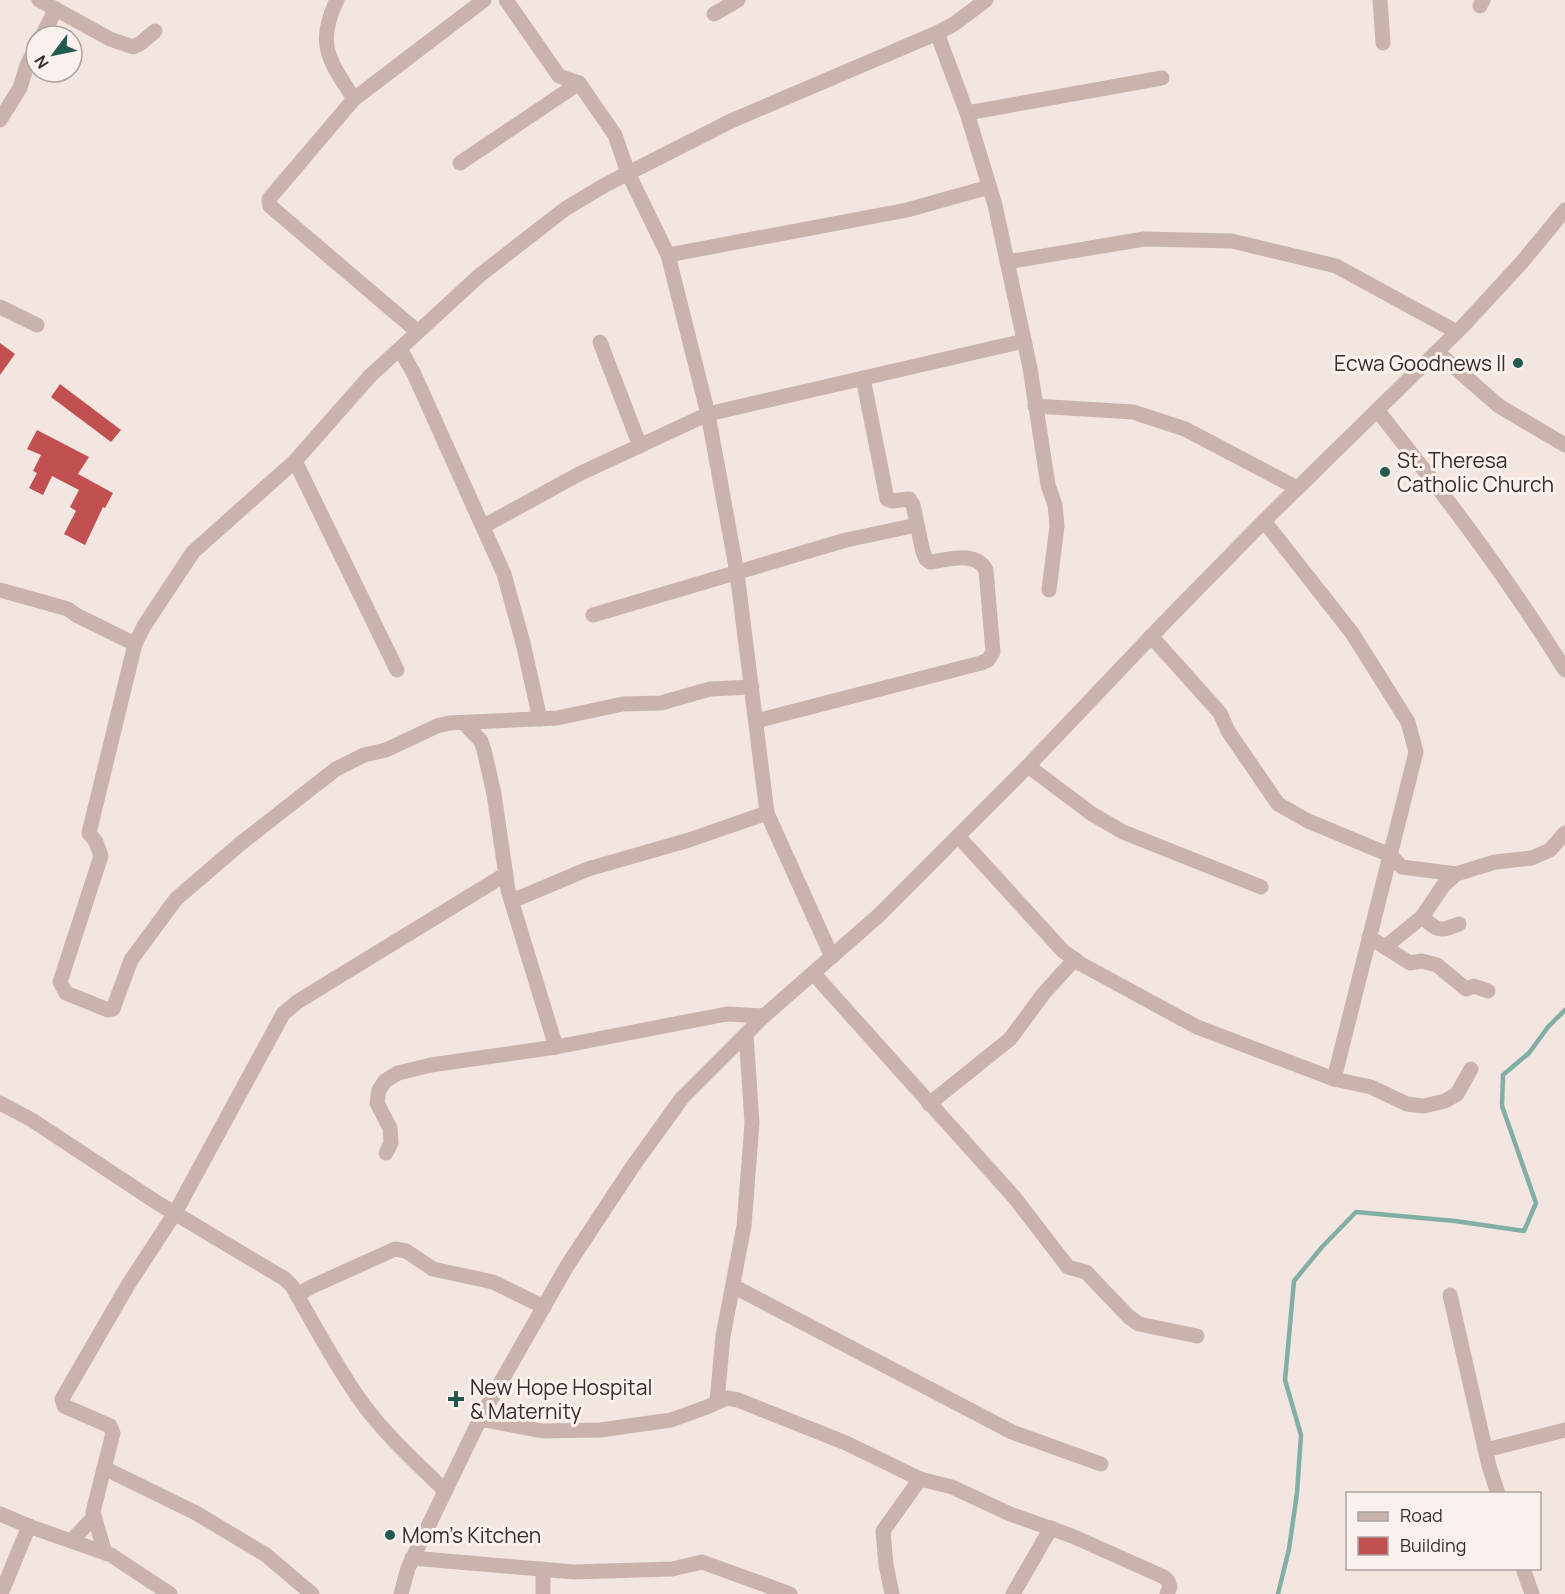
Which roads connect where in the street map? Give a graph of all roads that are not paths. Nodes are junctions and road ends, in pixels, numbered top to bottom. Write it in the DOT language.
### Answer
graph roads {
  1 [pos="39,0"];
  2 [pos="337,0"];
  3 [pos="484,0"];
  4 [pos="506,0"];
  5 [pos="738,0"];
  6 [pos="1380,0"];
  7 [pos="983,1"];
  8 [pos="56,9"];
  9 [pos="714,14"];
  10 [pos="48,24"];
  11 [pos="155,31"];
  12 [pos="937,33"];
  13 [pos="1383,43"];
  14 [pos="24,75"];
  15 [pos="1162,78"];
  16 [pos="579,83"];
  17 [pos="354,99"];
  18 [pos="967,113"];
  19 [pos="0,120"];
  20 [pos="460,164"];
  21 [pos="628,173"];
  22 [pos="989,187"];
  23 [pos="1565,210"];
  24 [pos="668,255"];
  25 [pos="1007,262"];
  26 [pos="0,308"];
  27 [pos="36,325"];
  28 [pos="418,332"];
  29 [pos="1457,332"];
  30 [pos="1024,341"];
  31 [pos="600,342"];
  32 [pos="400,349"];
  33 [pos="1437,352"];
  34 [pos="862,378"];
  35 [pos="1035,406"];
  36 [pos="1377,410"];
  37 [pos="708,414"];
  38 [pos="639,446"];
  39 [pos="1565,446"];
  40 [pos="295,461"];
  41 [pos="1297,488"];
  42 [pos="1264,521"];
  43 [pos="917,525"];
  44 [pos="484,526"];
  45 [pos="737,573"];
  46 [pos="0,590"];
  47 [pos="1049,590"];
  48 [pos="593,615"];
  49 [pos="1151,636"];
  50 [pos="135,644"];
  51 [pos="397,670"];
  52 [pos="1565,670"];
  53 [pos="752,687"];
  54 [pos="540,719"];
  55 [pos="756,721"];
  56 [pos="464,723"];
  57 [pos="1028,766"];
  58 [pos="767,813"];
  59 [pos="1565,833"];
  60 [pos="958,836"];
  61 [pos="1390,855"];
  62 [pos="506,874"];
  63 [pos="1456,874"];
  64 [pos="1261,886"];
  65 [pos="512,901"];
  66 [pos="1422,917"];
  67 [pos="1458,924"];
  68 [pos="1369,937"];
  69 [pos="1385,947"];
  70 [pos="832,957"];
  71 [pos="1075,959"];
  72 [pos="813,973"];
  73 [pos="1488,991"];
  74 [pos="764,1016"];
  75 [pos="746,1034"];
  76 [pos="556,1047"];
  77 [pos="1471,1069"];
  78 [pos="1334,1079"];
  79 [pos="0,1103"];
  80 [pos="929,1104"];
  81 [pos="386,1153"];
  82 [pos="175,1213"];
  83 [pos="733,1286"];
  84 [pos="297,1295"];
  85 [pos="1450,1295"];
  86 [pos="544,1307"];
  87 [pos="1197,1336"];
  88 [pos="717,1401"];
  89 [pos="480,1419"];
  90 [pos="1565,1430"];
  91 [pos="1486,1450"];
  92 [pos="1101,1464"];
  93 [pos="104,1468"];
  94 [pos="920,1479"];
  95 [pos="445,1491"];
  96 [pos="1497,1492"];
  97 [pos="0,1514"];
  98 [pos="94,1517"];
  99 [pos="29,1526"];
  100 [pos="1051,1528"];
  101 [pos="71,1541"];
  102 [pos="105,1553"];
  103 [pos="412,1558"];
  104 [pos="543,1569"];
  105 [pos="1523,1570"];
  106 [pos="1,1594"];
  107 [pos="170,1594"];
  108 [pos="312,1594"];
  109 [pos="401,1594"];
  110 [pos="543,1594"];
  111 [pos="790,1594"];
  112 [pos="892,1594"];
  113 [pos="1013,1594"];
  114 [pos="1167,1594"];
  115 [pos="1532,1594"];
  1 -- 8 [label="street"];
  2 -- 17 [label="street"];
  3 -- 17 [label="street"];
  4 -- 16 [label="street"];
  5 -- 9 [label="street"];
  6 -- 13 [label="street"];
  7 -- 12 [label="street"];
  8 -- 10 [label="street"];
  8 -- 11 [label="street"];
  12 -- 18 [label="street"];
  12 -- 21 [label="street"];
  14 -- 19 [label="street"];
  15 -- 18 [label="street"];
  16 -- 20 [label="street"];
  16 -- 21 [label="street"];
  17 -- 28 [label="street"];
  18 -- 22 [label="street"];
  21 -- 24 [label="street"];
  21 -- 28 [label="street"];
  22 -- 24 [label="street"];
  22 -- 25 [label="street"];
  23 -- 29 [label="street"];
  24 -- 37 [label="street"];
  25 -- 29 [label="street"];
  25 -- 30 [label="street"];
  26 -- 27 [label="street"];
  28 -- 32 [label="street"];
  29 -- 33 [label="street"];
  30 -- 34 [label="street"];
  30 -- 35 [label="street"];
  31 -- 38 [label="street"];
  32 -- 40 [label="street"];
  32 -- 44 [label="street"];
  33 -- 36 [label="street"];
  33 -- 39 [label="street"];
  34 -- 37 [label="street"];
  34 -- 43 [label="street"];
  35 -- 41 [label="street"];
  35 -- 47 [label="street"];
  36 -- 41 [label="street"];
  36 -- 52 [label="street"];
  37 -- 38 [label="street"];
  37 -- 45 [label="street"];
  38 -- 44 [label="street"];
  40 -- 50 [label="street"];
  40 -- 51 [label="street"];
  41 -- 42 [label="street"];
  42 -- 49 [label="street"];
  42 -- 61 [label="street"];
  43 -- 45 [label="street"];
  43 -- 55 [label="street"];
  44 -- 54 [label="street"];
  45 -- 48 [label="street"];
  45 -- 53 [label="street"];
  46 -- 50 [label="street"];
  49 -- 57 [label="street"];
  49 -- 61 [label="street"];
  50 -- 56 [label="street"];
  53 -- 54 [label="street"];
  53 -- 55 [label="street"];
  54 -- 56 [label="street"];
  55 -- 58 [label="street"];
  56 -- 62 [label="street"];
  57 -- 60 [label="street"];
  57 -- 64 [label="street"];
  58 -- 65 [label="street"];
  58 -- 70 [label="street"];
  59 -- 63 [label="street"];
  60 -- 70 [label="street"];
  60 -- 71 [label="street"];
  61 -- 63 [label="street"];
  61 -- 68 [label="street"];
  62 -- 65 [label="street"];
  62 -- 82 [label="street"];
  63 -- 66 [label="street"];
  65 -- 76 [label="street"];
  66 -- 67 [label="street"];
  66 -- 69 [label="street"];
  68 -- 69 [label="street"];
  68 -- 78 [label="street"];
  69 -- 73 [label="street"];
  70 -- 72 [label="street"];
  71 -- 78 [label="street"];
  71 -- 80 [label="street"];
  72 -- 74 [label="street"];
  72 -- 80 [label="street"];
  74 -- 75 [label="street"];
  74 -- 76 [label="street"];
  75 -- 83 [label="street"];
  75 -- 86 [label="street"];
  76 -- 81 [label="street"];
  77 -- 78 [label="street"];
  79 -- 82 [label="street"];
  80 -- 87 [label="street"];
  82 -- 84 [label="street"];
  82 -- 93 [label="street"];
  83 -- 88 [label="street"];
  83 -- 92 [label="street"];
  84 -- 86 [label="street"];
  84 -- 95 [label="street"];
  85 -- 91 [label="street"];
  86 -- 89 [label="street"];
  88 -- 89 [label="street"];
  88 -- 94 [label="street"];
  89 -- 95 [label="street"];
  90 -- 91 [label="street"];
  91 -- 96 [label="street"];
  93 -- 98 [label="street"];
  93 -- 108 [label="street"];
  94 -- 100 [label="street"];
  94 -- 112 [label="street"];
  95 -- 103 [label="street"];
  97 -- 99 [label="street"];
  98 -- 101 [label="street"];
  98 -- 102 [label="street"];
  99 -- 101 [label="street"];
  99 -- 106 [label="street"];
  100 -- 113 [label="street"];
  100 -- 114 [label="street"];
  101 -- 102 [label="street"];
  102 -- 107 [label="street"];
  103 -- 104 [label="street"];
  103 -- 109 [label="street"];
  104 -- 110 [label="street"];
  104 -- 111 [label="street"];
  105 -- 115 [label="street"];
}
